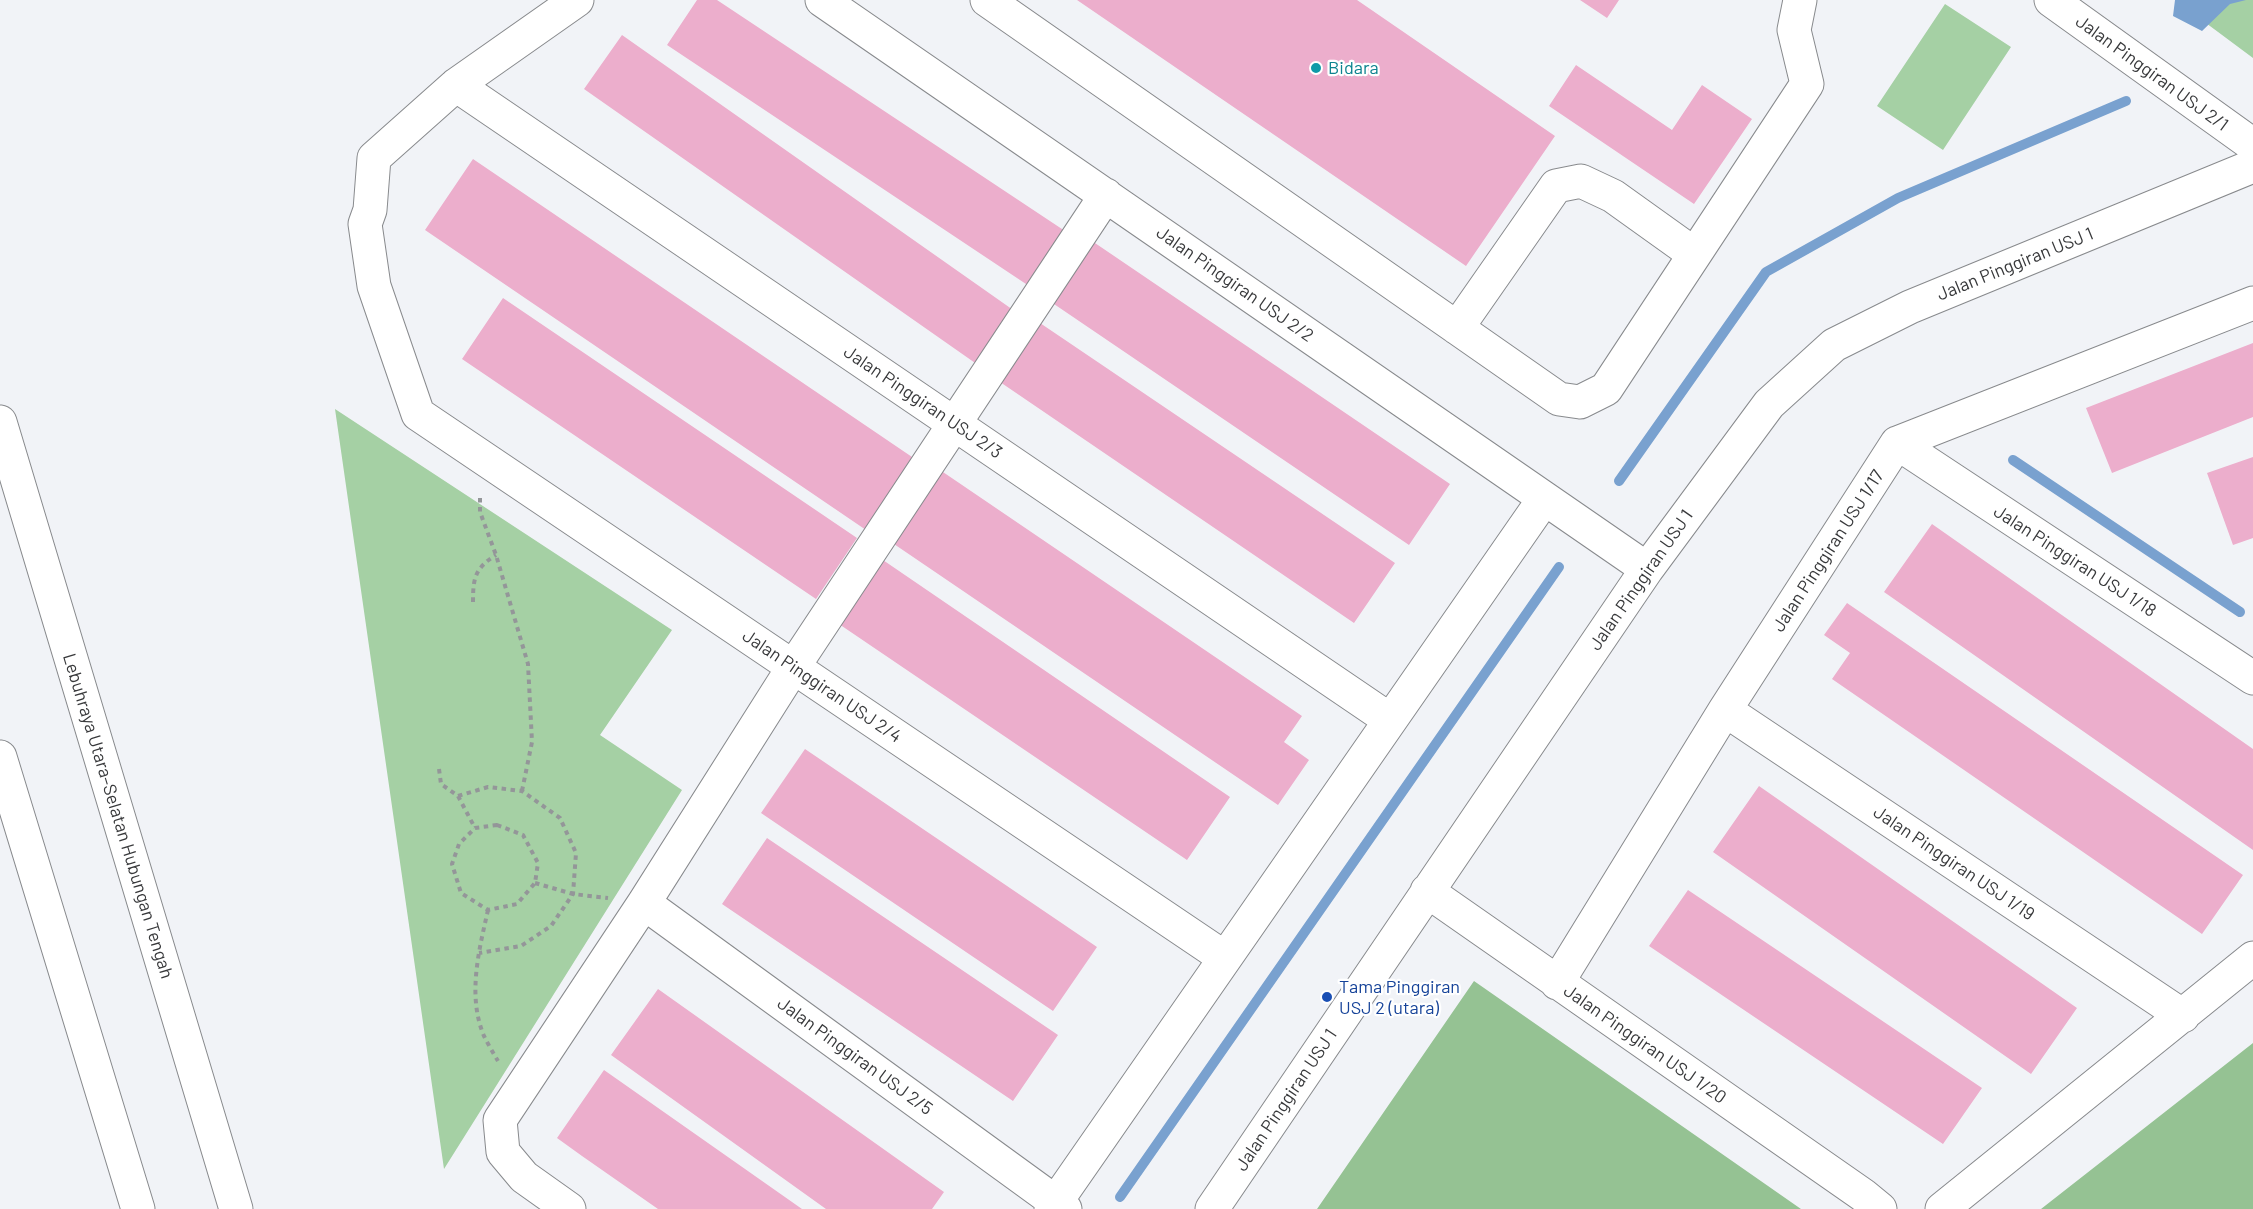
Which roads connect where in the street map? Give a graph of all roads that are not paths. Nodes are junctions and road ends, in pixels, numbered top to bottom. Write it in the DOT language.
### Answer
graph roads {
  1 [pos="577,0"];
  2 [pos="822,0"];
  3 [pos="987,0"];
  4 [pos="1800,0"];
  5 [pos="2051,0"];
  6 [pos="456,85"];
  7 [pos="2253,145"];
  8 [pos="2253,166"];
  9 [pos="1106,195"];
  10 [pos="1694,254"];
  11 [pos="2253,303"];
  12 [pos="1457,328"];
  13 [pos="0,422"];
  14 [pos="955,423"];
  15 [pos="1897,443"];
  16 [pos="1544,499"];
  17 [pos="1647,569"];
  18 [pos="794,666"];
  19 [pos="2247,668"];
  20 [pos="1725,710"];
  21 [pos="1390,720"];
  22 [pos="0,757"];
  23 [pos="1427,891"];
  24 [pos="644,903"];
  25 [pos="1225,958"];
  26 [pos="2253,958"];
  27 [pos="1557,983"];
  28 [pos="2182,1016"];
  29 [pos="1871,1202"];
  30 [pos="1057,1207"];
  31 [pos="138,1209"];
  32 [pos="236,1209"];
  33 [pos="569,1209"];
  34 [pos="1212,1209"];
  35 [pos="1942,1209"];
  1 -- 6 [label="main road"];
  2 -- 9 [label="main road, Jalan Pinggiran USJ 2/2"];
  3 -- 12 [label="main road"];
  4 -- 10 [label="main road"];
  5 -- 7 [label="main road, Jalan Pinggiran USJ 2/1"];
  6 -- 14 [label="main road, Jalan Pinggiran USJ 2/3"];
  6 -- 18 [label="main road, Jalan Pinggiran USJ 2/4"];
  8 -- 17 [label="main road, Jalan Pinggiran USJ 1"];
  9 -- 14 [label="main road"];
  9 -- 16 [label="main road, Jalan Pinggiran USJ 2/2"];
  10 -- 12 [label="main road"];
  10 -- 12 [label="main road"];
  11 -- 15 [label="main road"];
  13 -- 32 [label="main road, Lebuhraya Utara–Selatan Hubungan Tengah"];
  14 -- 18 [label="main road"];
  14 -- 21 [label="main road, Jalan Pinggiran USJ 2/3"];
  15 -- 19 [label="main road, Jalan Pinggiran USJ 1/18"];
  15 -- 20 [label="main road, Jalan Pinggiran USJ 1/17"];
  16 -- 17 [label="main road, Jalan Pinggiran USJ 2/2"];
  16 -- 21 [label="main road"];
  17 -- 23 [label="main road, Jalan Pinggiran USJ 1"];
  18 -- 24 [label="main road"];
  18 -- 25 [label="main road, Jalan Pinggiran USJ 2/4"];
  20 -- 27 [label="main road, Jalan Pinggiran USJ 1/17"];
  20 -- 28 [label="main road, Jalan Pinggiran USJ 1/19"];
  21 -- 25 [label="main road"];
  22 -- 31 [label="main road"];
  23 -- 27 [label="main road, Jalan Pinggiran USJ 1/20"];
  23 -- 34 [label="main road, Jalan Pinggiran USJ 1"];
  24 -- 30 [label="main road, Jalan Pinggiran USJ 2/5"];
  24 -- 33 [label="main road"];
  25 -- 30 [label="main road"];
  26 -- 28 [label="main road"];
  27 -- 29 [label="main road, Jalan Pinggiran USJ 1/20"];
  28 -- 35 [label="main road"];
}
